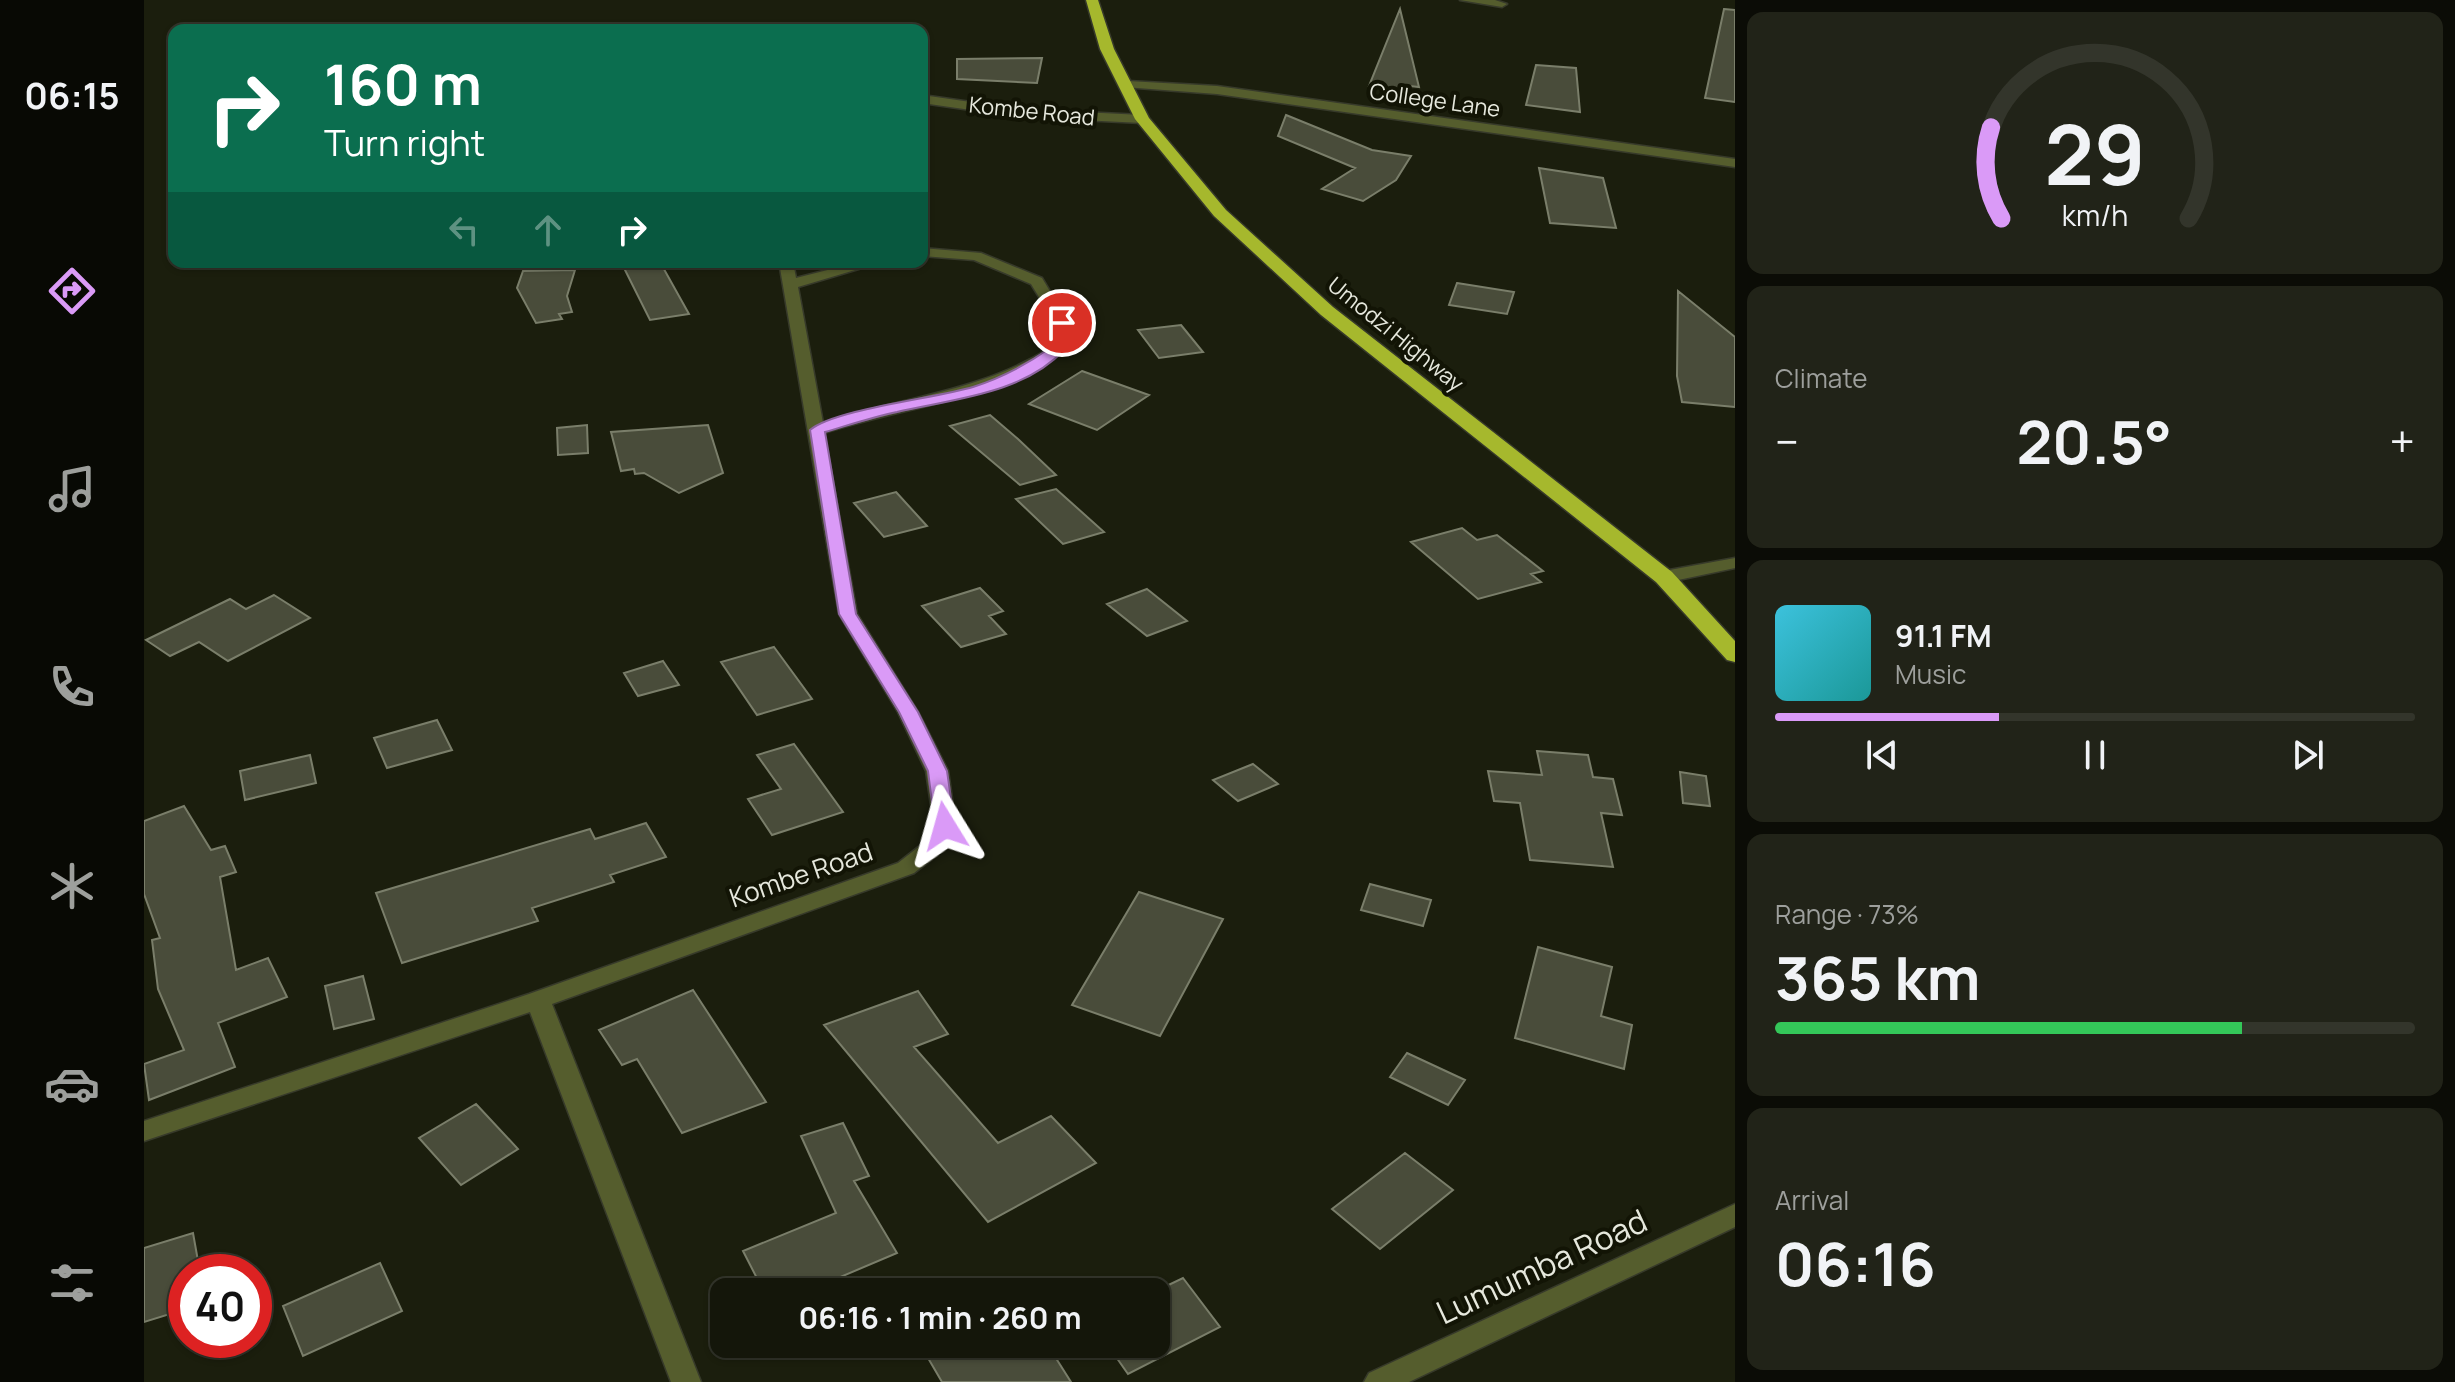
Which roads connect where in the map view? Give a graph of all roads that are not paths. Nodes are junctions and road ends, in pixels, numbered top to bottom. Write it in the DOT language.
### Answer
graph roads {
  1 [pos="1092,0"];
  2 [pos="1465,0"];
  3 [pos="1502,4"];
  4 [pos="1128,85"];
  5 [pos="928,100"];
  6 [pos="1142,119"];
  7 [pos="1735,163"];
  8 [pos="928,252"];
  9 [pos="828,268"];
  10 [pos="789,273"];
  11 [pos="818,430"];
  12 [pos="1735,563"];
  13 [pos="1664,577"];
  14 [pos="1735,655"];
  15 [pos="538,1000"];
  16 [pos="144,1131"];
  17 [pos="1735,1215"];
  18 [pos="686,1382"];
  19 [pos="1379,1382"];
  1 -- 4 [label="highway, Umodzi Highway"];
  2 -- 3 [label="street"];
  4 -- 6 [label="highway, Umodzi Highway"];
  4 -- 7 [label="street, College Lane"];
  5 -- 6 [label="street, Kombe Road"];
  6 -- 13 [label="highway, Umodzi Highway"];
  8 -- 11 [label="street"];
  9 -- 10 [label="street"];
  10 -- 11 [label="street, Kombe Road"];
  11 -- 15 [label="street, Kombe Road"];
  12 -- 13 [label="street"];
  13 -- 14 [label="highway, Umodzi Highway"];
  15 -- 16 [label="street, Kombe Road"];
  15 -- 18 [label="street"];
  17 -- 19 [label="street, Lumumba Road"];
}
